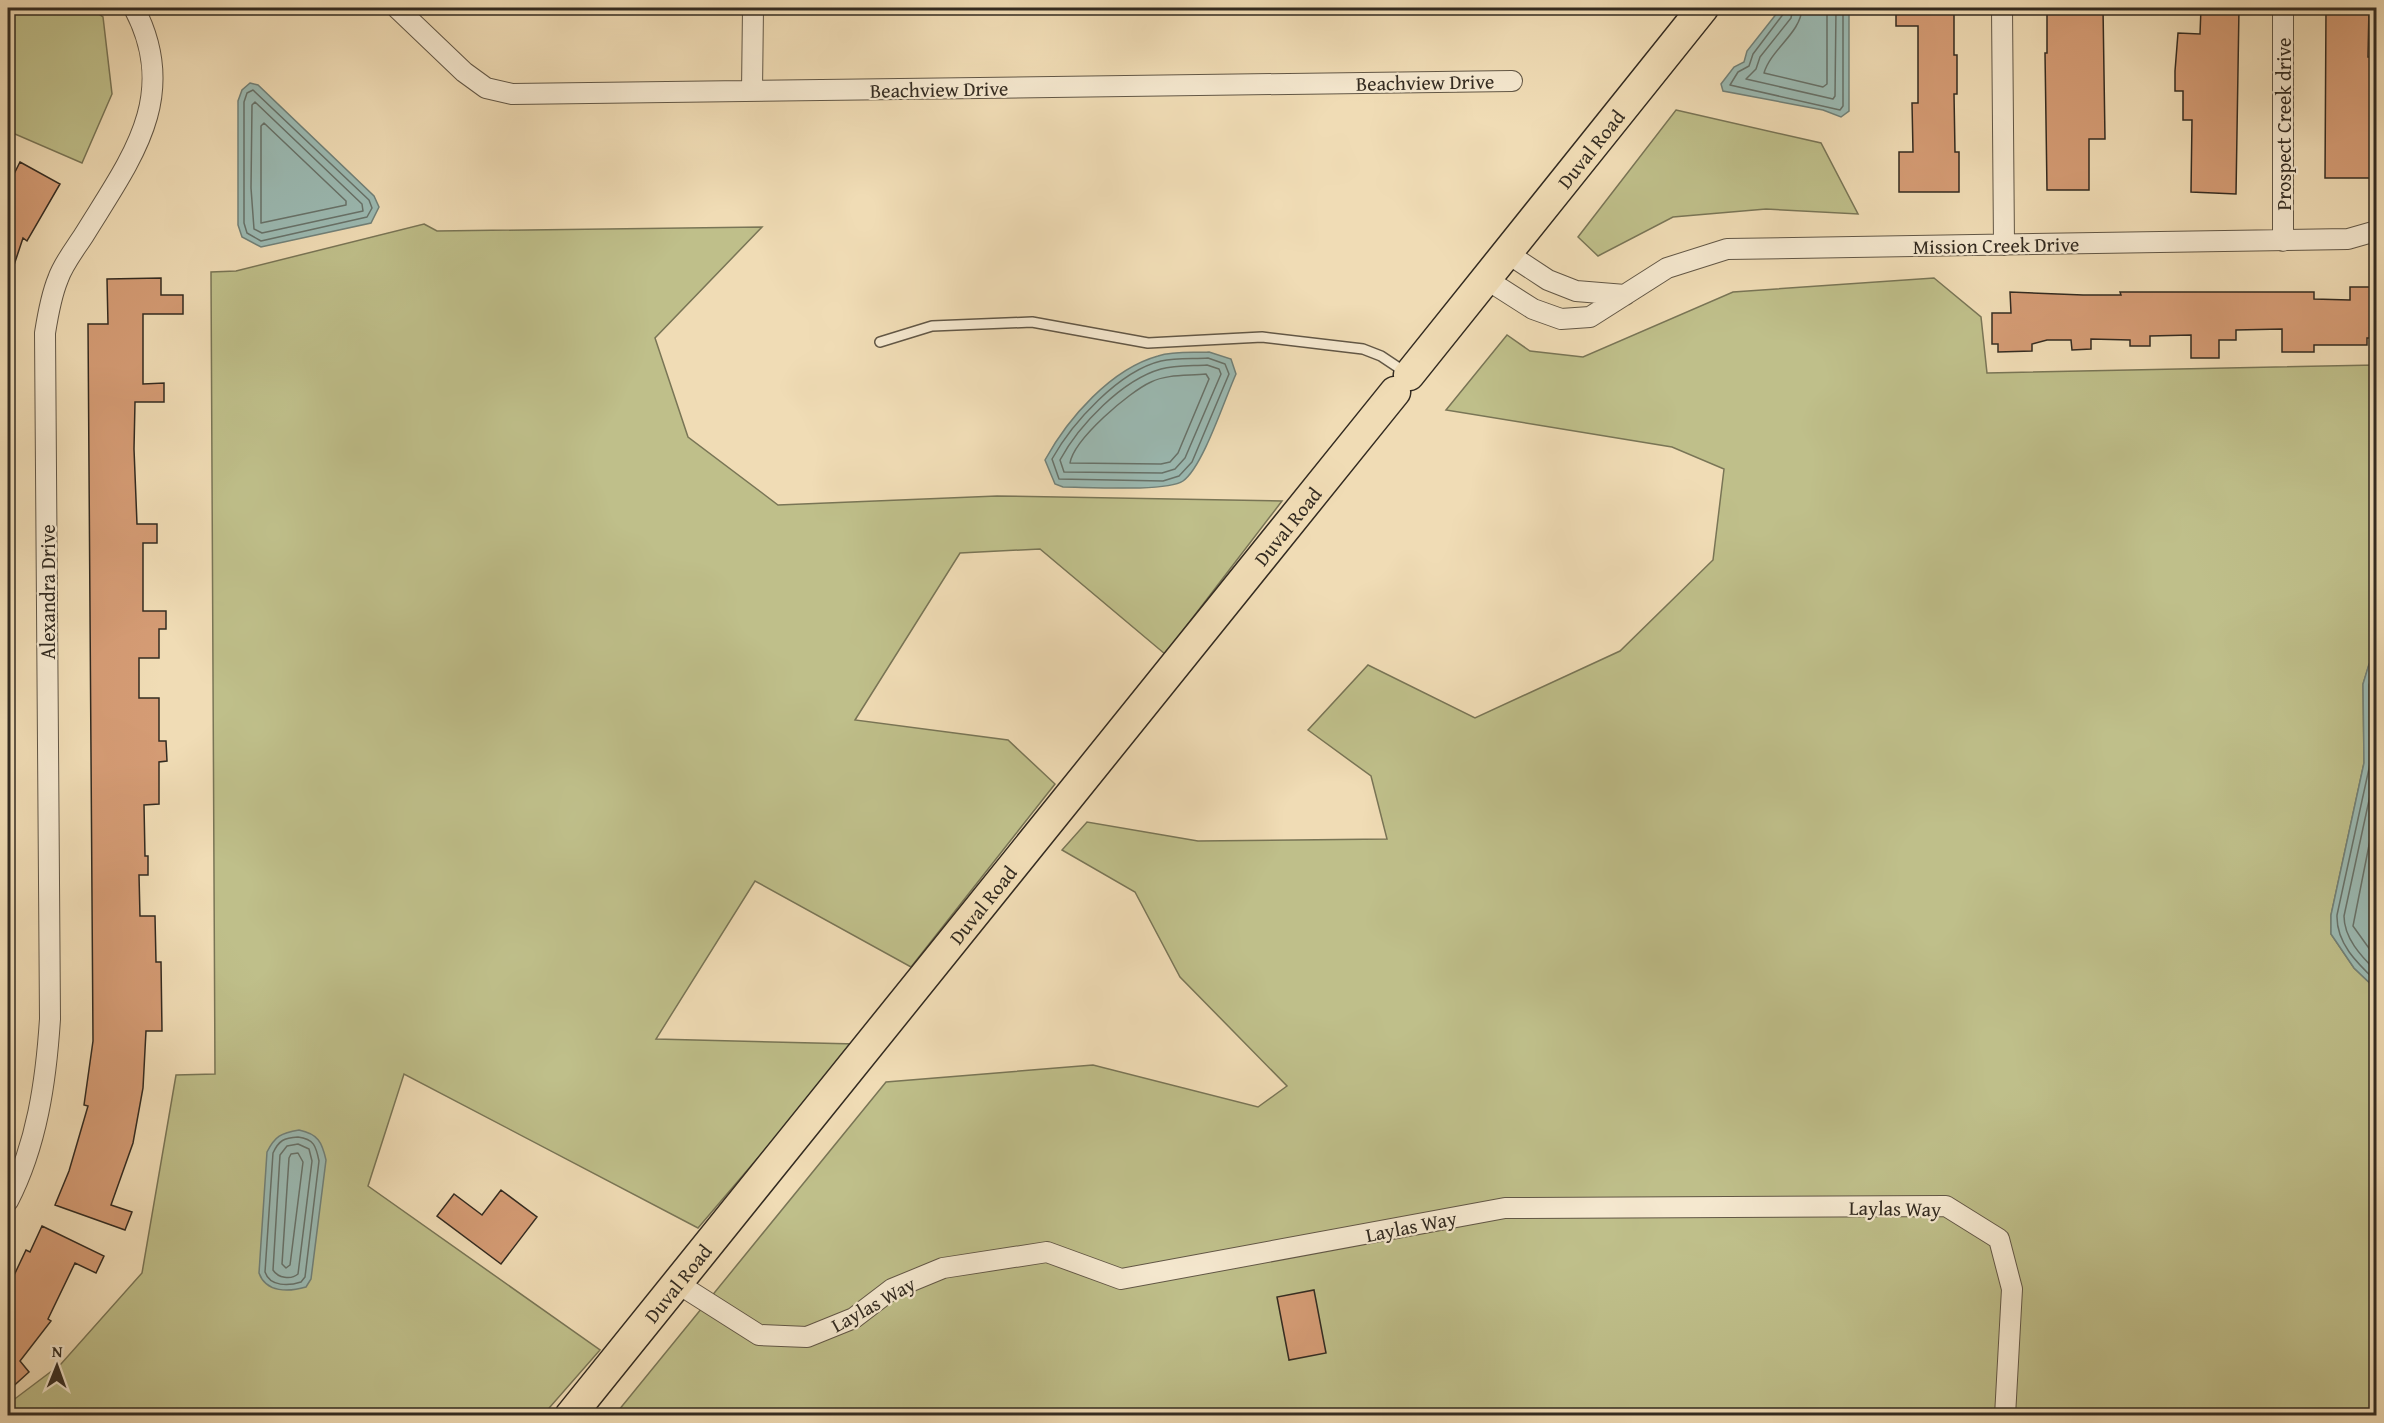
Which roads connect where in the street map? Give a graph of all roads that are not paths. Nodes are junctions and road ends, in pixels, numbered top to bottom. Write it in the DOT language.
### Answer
graph roads {
  1 [pos="134,8"];
  2 [pos="397,8"];
  3 [pos="753,8"];
  4 [pos="1703,8"];
  5 [pos="2002,8"];
  6 [pos="2283,8"];
  7 [pos="1512,81"];
  8 [pos="752,91"];
  9 [pos="2376,231"];
  10 [pos="2283,241"];
  11 [pos="2004,245"];
  12 [pos="1507,253"];
  13 [pos="1486,279"];
  14 [pos="1625,295"];
  15 [pos="880,342"];
  16 [pos="1402,384"];
  17 [pos="8,1201"];
  18 [pos="677,1283"];
  19 [pos="570,1416"];
  20 [pos="2005,1416"];
  1 -- 17 [label="street, Alexandra Drive"];
  2 -- 8 [label="street, Beachview Drive"];
  3 -- 8 [label="street"];
  4 -- 12 [label="main road, Duval Road"];
  5 -- 11 [label="street"];
  6 -- 10 [label="street, Prospect Creek drive"];
  7 -- 8 [label="street, Beachview Drive"];
  9 -- 10 [label="street, Mission Creek Drive"];
  10 -- 11 [label="street, Mission Creek Drive"];
  11 -- 14 [label="street, Mission Creek Drive"];
  12 -- 13 [label="main road, Duval Road"];
  12 -- 14 [label="street"];
  13 -- 14 [label="street, Mission Creek Drive"];
  13 -- 16 [label="main road, Duval Road"];
  15 -- 16 [label="lane"];
  16 -- 18 [label="main road, Duval Road"];
  18 -- 19 [label="main road, Duval Road"];
  18 -- 20 [label="street, Laylas Way"];
}
